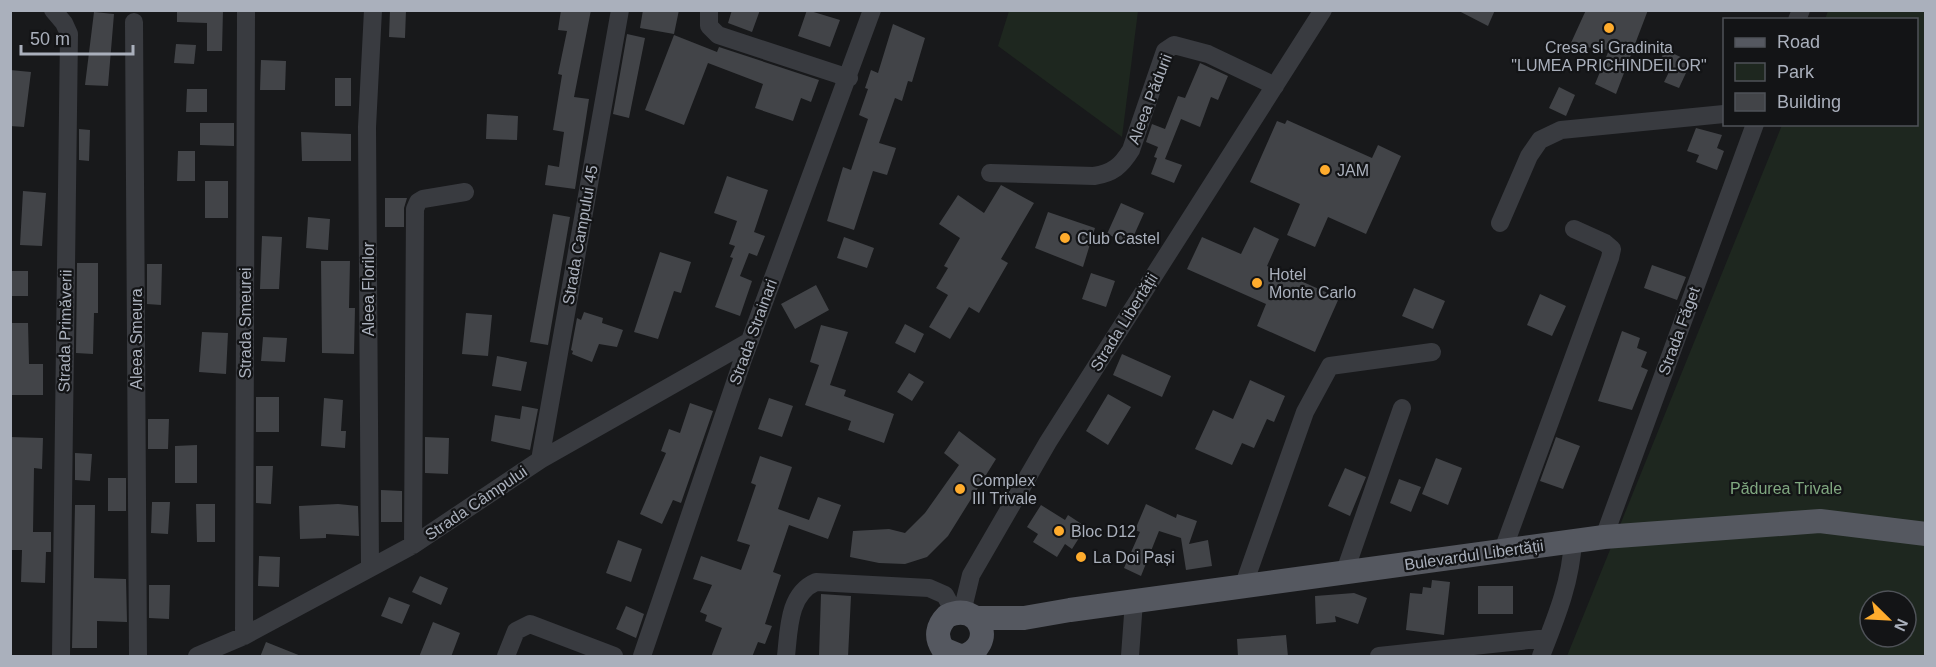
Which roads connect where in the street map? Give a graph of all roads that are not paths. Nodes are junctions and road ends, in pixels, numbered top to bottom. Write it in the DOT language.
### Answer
graph roads {
  1 [pos="53,10"];
  2 [pos="246,10"];
  3 [pos="373,10"];
  4 [pos="620,10"];
  5 [pos="709,10"];
  6 [pos="872,10"];
  7 [pos="1323,10"];
  8 [pos="134,22"];
  9 [pos="849,78"];
  10 [pos="1275,86"];
  11 [pos="1723,114"];
  12 [pos="1754,126"];
  13 [pos="990,173"];
  14 [pos="465,192"];
  15 [pos="1500,222"];
  16 [pos="1574,229"];
  17 [pos="750,341"];
  18 [pos="1432,352"];
  19 [pos="1402,408"];
  20 [pos="540,460"];
  21 [pos="1926,534"];
  22 [pos="1604,537"];
  23 [pos="1573,540"];
  24 [pos="413,545"];
  25 [pos="1503,550"];
  26 [pos="370,568"];
  27 [pos="1344,574"];
  28 [pos="1244,587"];
  29 [pos="1134,601"];
  30 [pos="964,614"];
  31 [pos="1024,618"];
  32 [pos="244,636"];
  33 [pos="1548,638"];
  34 [pos="933,647"];
  35 [pos="967,652"];
  36 [pos="506,655"];
  37 [pos="61,657"];
  38 [pos="138,657"];
  39 [pos="197,657"];
  40 [pos="614,657"];
  41 [pos="642,657"];
  42 [pos="786,657"];
  43 [pos="1130,657"];
  44 [pos="1379,657"];
  45 [pos="1541,657"];
  1 -- 37 [label="street, Strada Primăverii"];
  2 -- 32 [label="street, Strada Smeurei"];
  3 -- 26 [label="street, Aleea Florilor"];
  4 -- 20 [label="street, Strada Campului 45"];
  5 -- 9 [label="street"];
  6 -- 9 [label="street, Strada Strainari"];
  7 -- 10 [label="street, Strada Libertății"];
  8 -- 38 [label="street, Aleea Smeura"];
  9 -- 17 [label="street, Strada Strainari"];
  10 -- 13 [label="street, Aleea Pădurii"];
  10 -- 30 [label="street, Strada Libertății"];
  11 -- 15 [label="street"];
  12 -- 22 [label="street, Strada Făget"];
  14 -- 24 [label="street"];
  16 -- 25 [label="street"];
  17 -- 20 [label="street, Strada Câmpului"];
  17 -- 41 [label="street, Strada Strainari"];
  18 -- 28 [label="street"];
  19 -- 27 [label="street"];
  20 -- 24 [label="street, Strada Câmpului"];
  21 -- 22 [label="main road, Bulevardul Libertății"];
  22 -- 23 [label="main road, Bulevardul Libertății"];
  23 -- 25 [label="main road, Bulevardul Libertății"];
  23 -- 33 [label="street"];
  24 -- 26 [label="street, Strada Câmpului"];
  25 -- 27 [label="main road, Bulevardul Libertății"];
  26 -- 32 [label="street, Strada Câmpului"];
  27 -- 28 [label="main road, Bulevardul Libertății"];
  28 -- 29 [label="main road, Bulevardul Libertății"];
  29 -- 31 [label="main road, Bulevardul Libertății"];
  29 -- 43 [label="street"];
  30 -- 31 [label="main road, Bulevardul Libertății"];
  30 -- 34 [label="main road"];
  30 -- 35 [label="main road"];
  30 -- 42 [label="street"];
  31 -- 35 [label="main road, Bulevardul Libertății"];
  32 -- 39 [label="street, Strada Câmpului"];
  33 -- 44 [label="street"];
  33 -- 45 [label="street"];
  34 -- 35 [label="main road"];
  36 -- 40 [label="street"];
}
